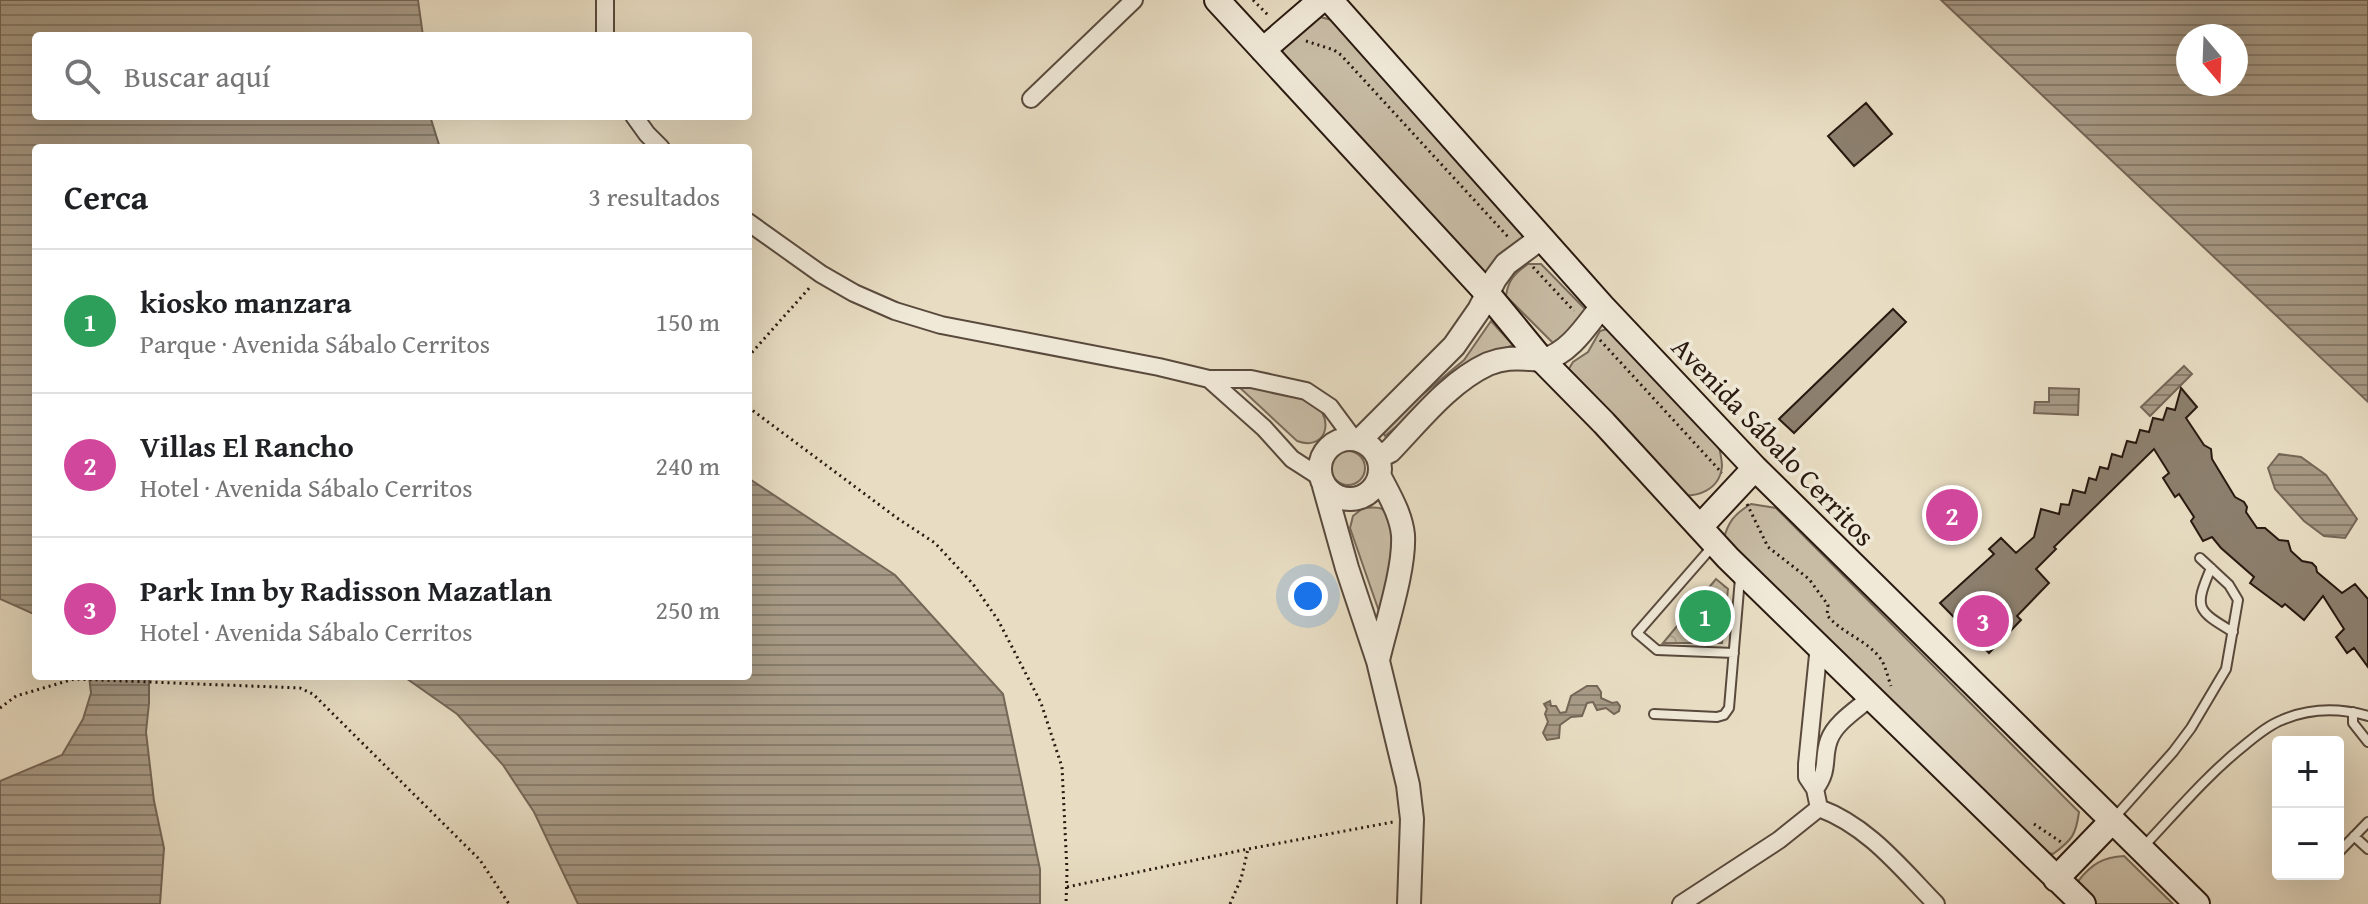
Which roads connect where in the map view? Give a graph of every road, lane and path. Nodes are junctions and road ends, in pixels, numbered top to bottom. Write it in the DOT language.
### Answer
graph roads {
  1 [pos="605,0"];
  2 [pos="1134,0"];
  3 [pos="1217,0"];
  4 [pos="1253,0"];
  5 [pos="1321,0"];
  6 [pos="1330,0"];
  7 [pos="1286,29"];
  8 [pos="605,32"];
  9 [pos="1263,50"];
  10 [pos="1031,99"];
  11 [pos="637,120"];
  12 [pos="657,144"];
  13 [pos="752,225"];
  14 [pos="1531,245"];
  15 [pos="821,274"];
  16 [pos="1487,293"];
  17 [pos="1595,315"];
  18 [pos="752,352"];
  19 [pos="1542,360"];
  20 [pos="1209,379"];
  21 [pos="752,410"];
  22 [pos="1356,439"];
  23 [pos="1379,467"];
  24 [pos="1755,468"];
  25 [pos="1322,481"];
  26 [pos="1735,490"];
  27 [pos="1708,536"];
  28 [pos="2200,558"];
  29 [pos="2211,568"];
  30 [pos="1741,570"];
  31 [pos="2233,632"];
  32 [pos="1819,645"];
  33 [pos="1734,653"];
  34 [pos="1378,661"];
  35 [pos="71,680"];
  36 [pos="94,680"];
  37 [pos="1880,693"];
  38 [pos="0,708"];
  39 [pos="2353,712"];
  40 [pos="1654,714"];
  41 [pos="2368,716"];
  42 [pos="1808,735"];
  43 [pos="1828,741"];
  44 [pos="2368,742"];
  45 [pos="1815,789"];
  46 [pos="1819,808"];
  47 [pos="1412,819"];
  48 [pos="2112,821"];
  49 [pos="2029,822"];
  50 [pos="2368,822"];
  51 [pos="2354,836"];
  52 [pos="2344,847"];
  53 [pos="1248,849"];
  54 [pos="2141,849"];
  55 [pos="2368,849"];
  56 [pos="2077,857"];
  57 [pos="2056,879"];
  58 [pos="1067,887"];
  59 [pos="509,904"];
  60 [pos="1066,904"];
  61 [pos="1230,904"];
  62 [pos="1409,904"];
  63 [pos="1681,904"];
  64 [pos="1936,904"];
  65 [pos="2083,904"];
  66 [pos="2197,904"];
  1 -- 8 [label="street"];
  2 -- 10 [label="street"];
  3 -- 9 [label="main road"];
  4 -- 7 [label="path"];
  5 -- 7 [label="main road"];
  6 -- 14 [label="main road, Avenida Sábalo Cerritos"];
  7 -- 9 [label="main road"];
  7 -- 14 [label="path"];
  9 -- 16 [label="main road"];
  11 -- 12 [label="street"];
  13 -- 15 [label="street"];
  14 -- 16 [label="street"];
  14 -- 17 [label="main road, Avenida Sábalo Cerritos"];
  14 -- 17 [label="path"];
  15 -- 18 [label="path"];
  15 -- 20 [label="street"];
  16 -- 19 [label="main road"];
  16 -- 22 [label="street"];
  17 -- 19 [label="street"];
  17 -- 24 [label="main road, Avenida Sábalo Cerritos"];
  17 -- 26 [label="path"];
  19 -- 23 [label="street"];
  19 -- 27 [label="main road"];
  20 -- 22 [label="street"];
  20 -- 25 [label="street"];
  21 -- 58 [label="path"];
  22 -- 23 [label="street"];
  22 -- 25 [label="street"];
  23 -- 25 [label="street"];
  23 -- 34 [label="street"];
  24 -- 26 [label="main road"];
  24 -- 48 [label="main road, Avenida Sábalo Cerritos"];
  25 -- 34 [label="street"];
  26 -- 27 [label="main road"];
  26 -- 37 [label="path"];
  27 -- 30 [label="main road"];
  27 -- 33 [label="lane"];
  28 -- 29 [label="lane"];
  29 -- 31 [label="lane"];
  29 -- 31 [label="lane"];
  30 -- 32 [label="main road"];
  30 -- 33 [label="lane"];
  31 -- 48 [label="lane"];
  32 -- 37 [label="main road"];
  32 -- 42 [label="street"];
  33 -- 40 [label="lane"];
  34 -- 47 [label="street"];
  35 -- 38 [label="path"];
  36 -- 59 [label="path"];
  37 -- 43 [label="street"];
  37 -- 57 [label="main road"];
  39 -- 41 [label="lane"];
  39 -- 44 [label="lane"];
  39 -- 54 [label="lane"];
  42 -- 43 [label="street"];
  42 -- 45 [label="street"];
  43 -- 45 [label="street"];
  45 -- 46 [label="street"];
  46 -- 63 [label="street"];
  46 -- 64 [label="street"];
  47 -- 53 [label="path"];
  47 -- 62 [label="street"];
  48 -- 54 [label="main road, Avenida Sábalo Cerritos"];
  48 -- 56 [label="main road"];
  49 -- 56 [label="path"];
  50 -- 51 [label="lane"];
  51 -- 52 [label="lane"];
  51 -- 55 [label="lane"];
  53 -- 58 [label="path"];
  53 -- 61 [label="path"];
  54 -- 66 [label="main road, Avenida Sábalo Cerritos"];
  56 -- 57 [label="main road"];
  57 -- 65 [label="main road"];
  58 -- 60 [label="path"];
}
